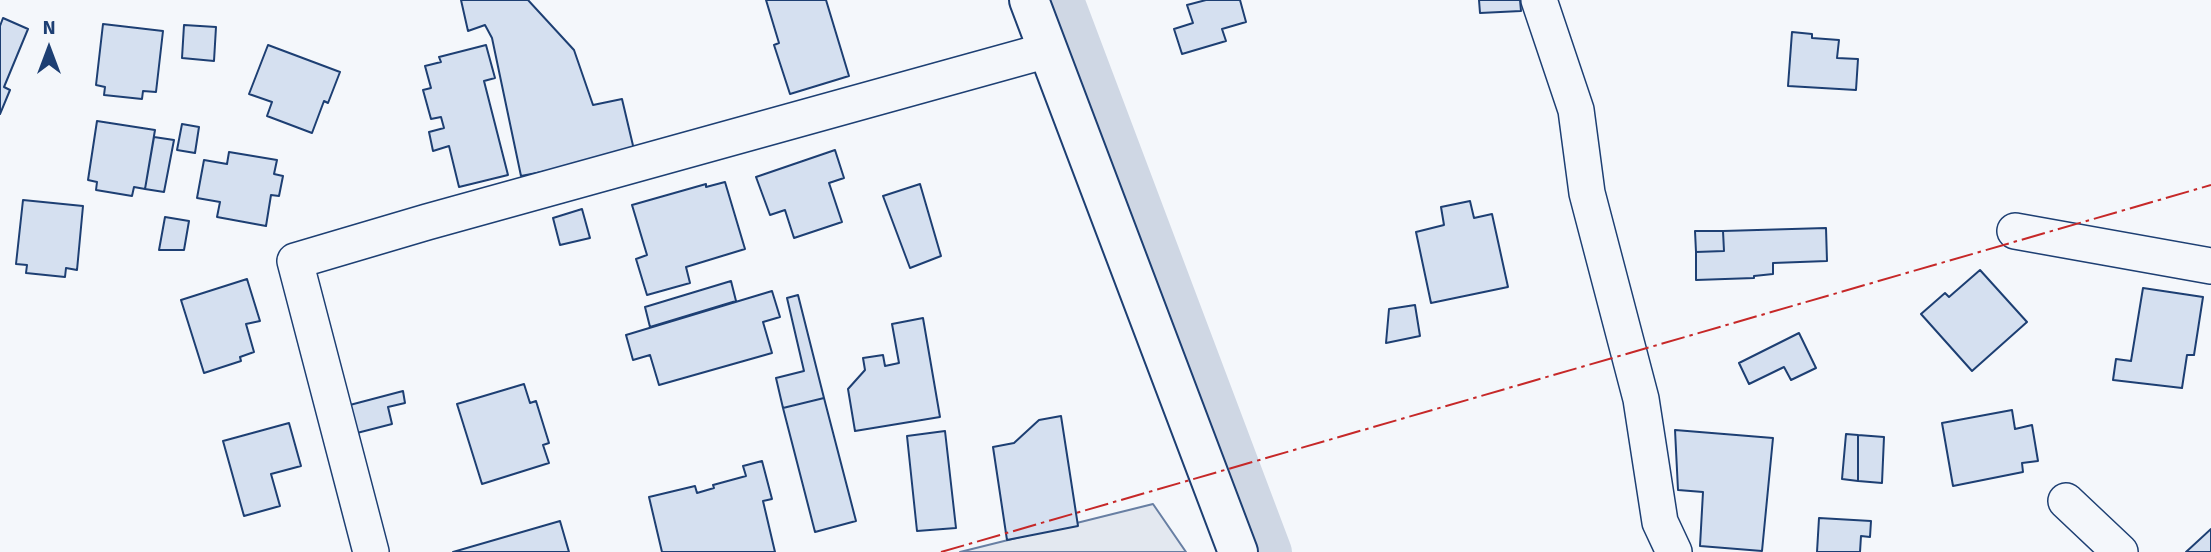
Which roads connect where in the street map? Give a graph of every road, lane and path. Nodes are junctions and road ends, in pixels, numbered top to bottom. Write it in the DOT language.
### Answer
graph roads {
  1 [pos="1029,0"];
  2 [pos="1539,0"];
  3 [pos="1048,51"];
  4 [pos="2015,230"];
  5 [pos="2211,266"];
  6 [pos="2066,501"];
  7 [pos="371,552"];
  8 [pos="1238,552"];
  9 [pos="1674,552"];
  10 [pos="2120,552"];
  1 -- 3 [label="street"];
  2 -- 9 [label="street"];
  3 -- 7 [label="street"];
  3 -- 8 [label="street"];
  4 -- 5 [label="street"];
  6 -- 10 [label="street"];
}
